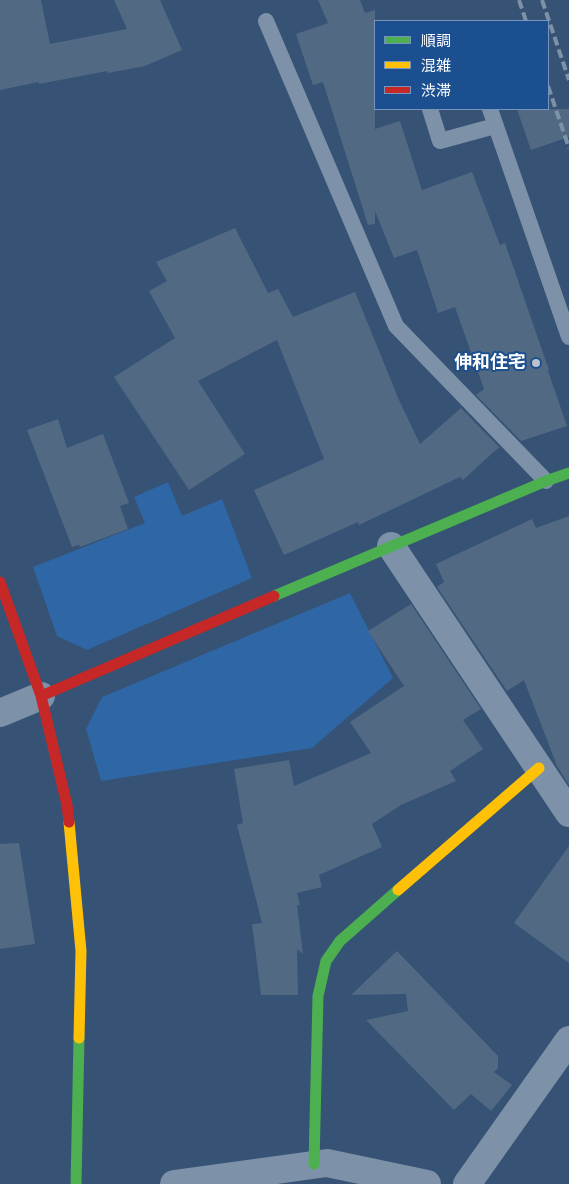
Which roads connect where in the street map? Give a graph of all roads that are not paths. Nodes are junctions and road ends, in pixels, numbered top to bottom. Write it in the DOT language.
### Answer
graph roads {
  1 [pos="266,21"];
  2 [pos="430,110"];
  3 [pos="490,110"];
  4 [pos="495,126"];
  5 [pos="569,337"];
  6 [pos="569,473"];
  7 [pos="546,481"];
  8 [pos="391,546"];
  9 [pos="0,582"];
  10 [pos="41,696"];
  11 [pos="0,713"];
  12 [pos="539,768"];
  13 [pos="569,813"];
  14 [pos="569,1040"];
  15 [pos="314,1164"];
  16 [pos="76,1184"];
  17 [pos="174,1184"];
  18 [pos="428,1184"];
  19 [pos="467,1184"];
  1 -- 7 [label="lane"];
  2 -- 4 [label="lane"];
  3 -- 4 [label="lane"];
  4 -- 5 [label="lane"];
  6 -- 7 [label="street"];
  7 -- 8 [label="street"];
  8 -- 10 [label="street"];
  8 -- 12 [label="street"];
  9 -- 10 [label="street"];
  10 -- 11 [label="street"];
  10 -- 16 [label="street"];
  12 -- 13 [label="street"];
  12 -- 15 [label="street"];
  14 -- 19 [label="street"];
  15 -- 17 [label="street"];
  15 -- 18 [label="street"];
}
